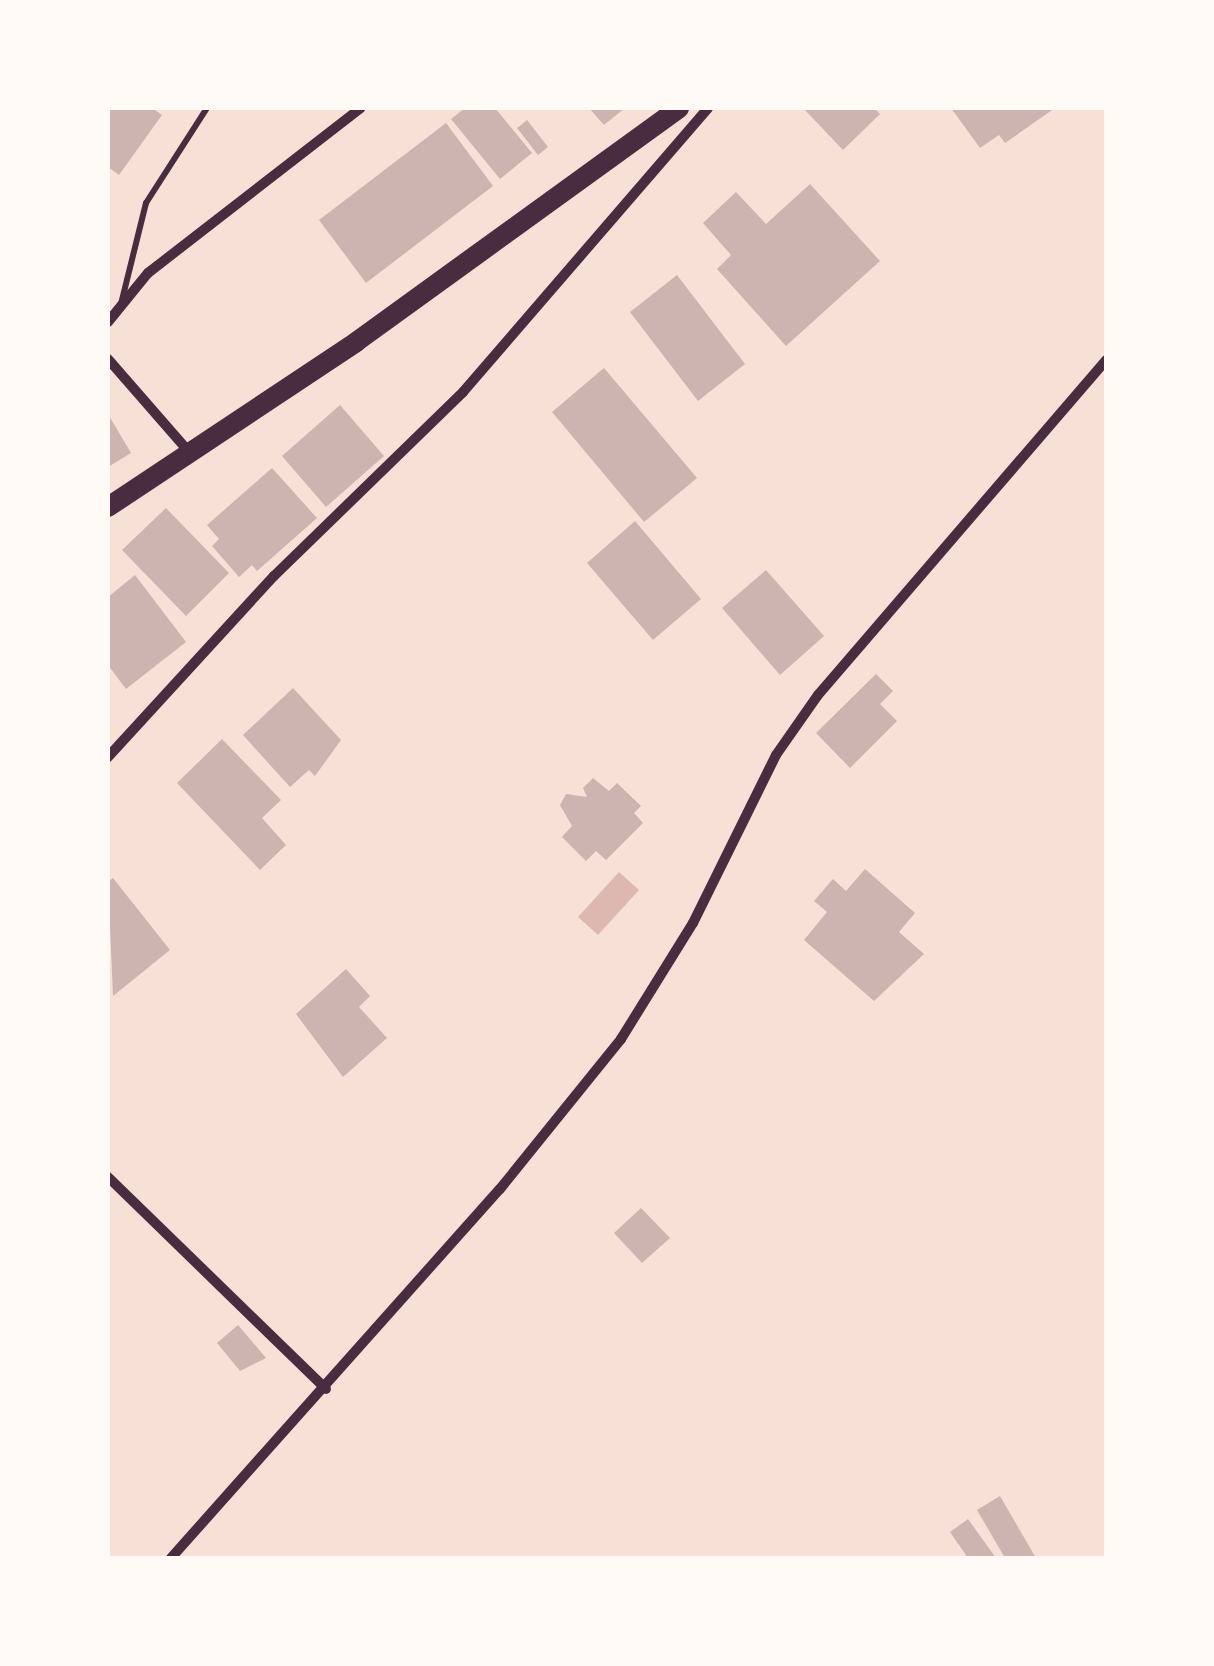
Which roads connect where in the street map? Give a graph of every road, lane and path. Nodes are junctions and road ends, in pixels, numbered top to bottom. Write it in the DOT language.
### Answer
graph roads {
  1 [pos="207,108"];
  2 [pos="361,108"];
  3 [pos="679,108"];
  4 [pos="708,108"];
  5 [pos="122,304"];
  6 [pos="108,322"];
  7 [pos="108,359"];
  8 [pos="1106,360"];
  9 [pos="191,454"];
  10 [pos="108,508"];
  11 [pos="108,757"];
  12 [pos="108,1177"];
  13 [pos="326,1389"];
  14 [pos="171,1558"];
  1 -- 5 [label="lane"];
  2 -- 5 [label="street"];
  3 -- 9 [label="main road"];
  4 -- 11 [label="street"];
  5 -- 6 [label="street"];
  7 -- 9 [label="street"];
  8 -- 13 [label="street"];
  9 -- 10 [label="main road"];
  12 -- 13 [label="street"];
  13 -- 14 [label="street"];
}
